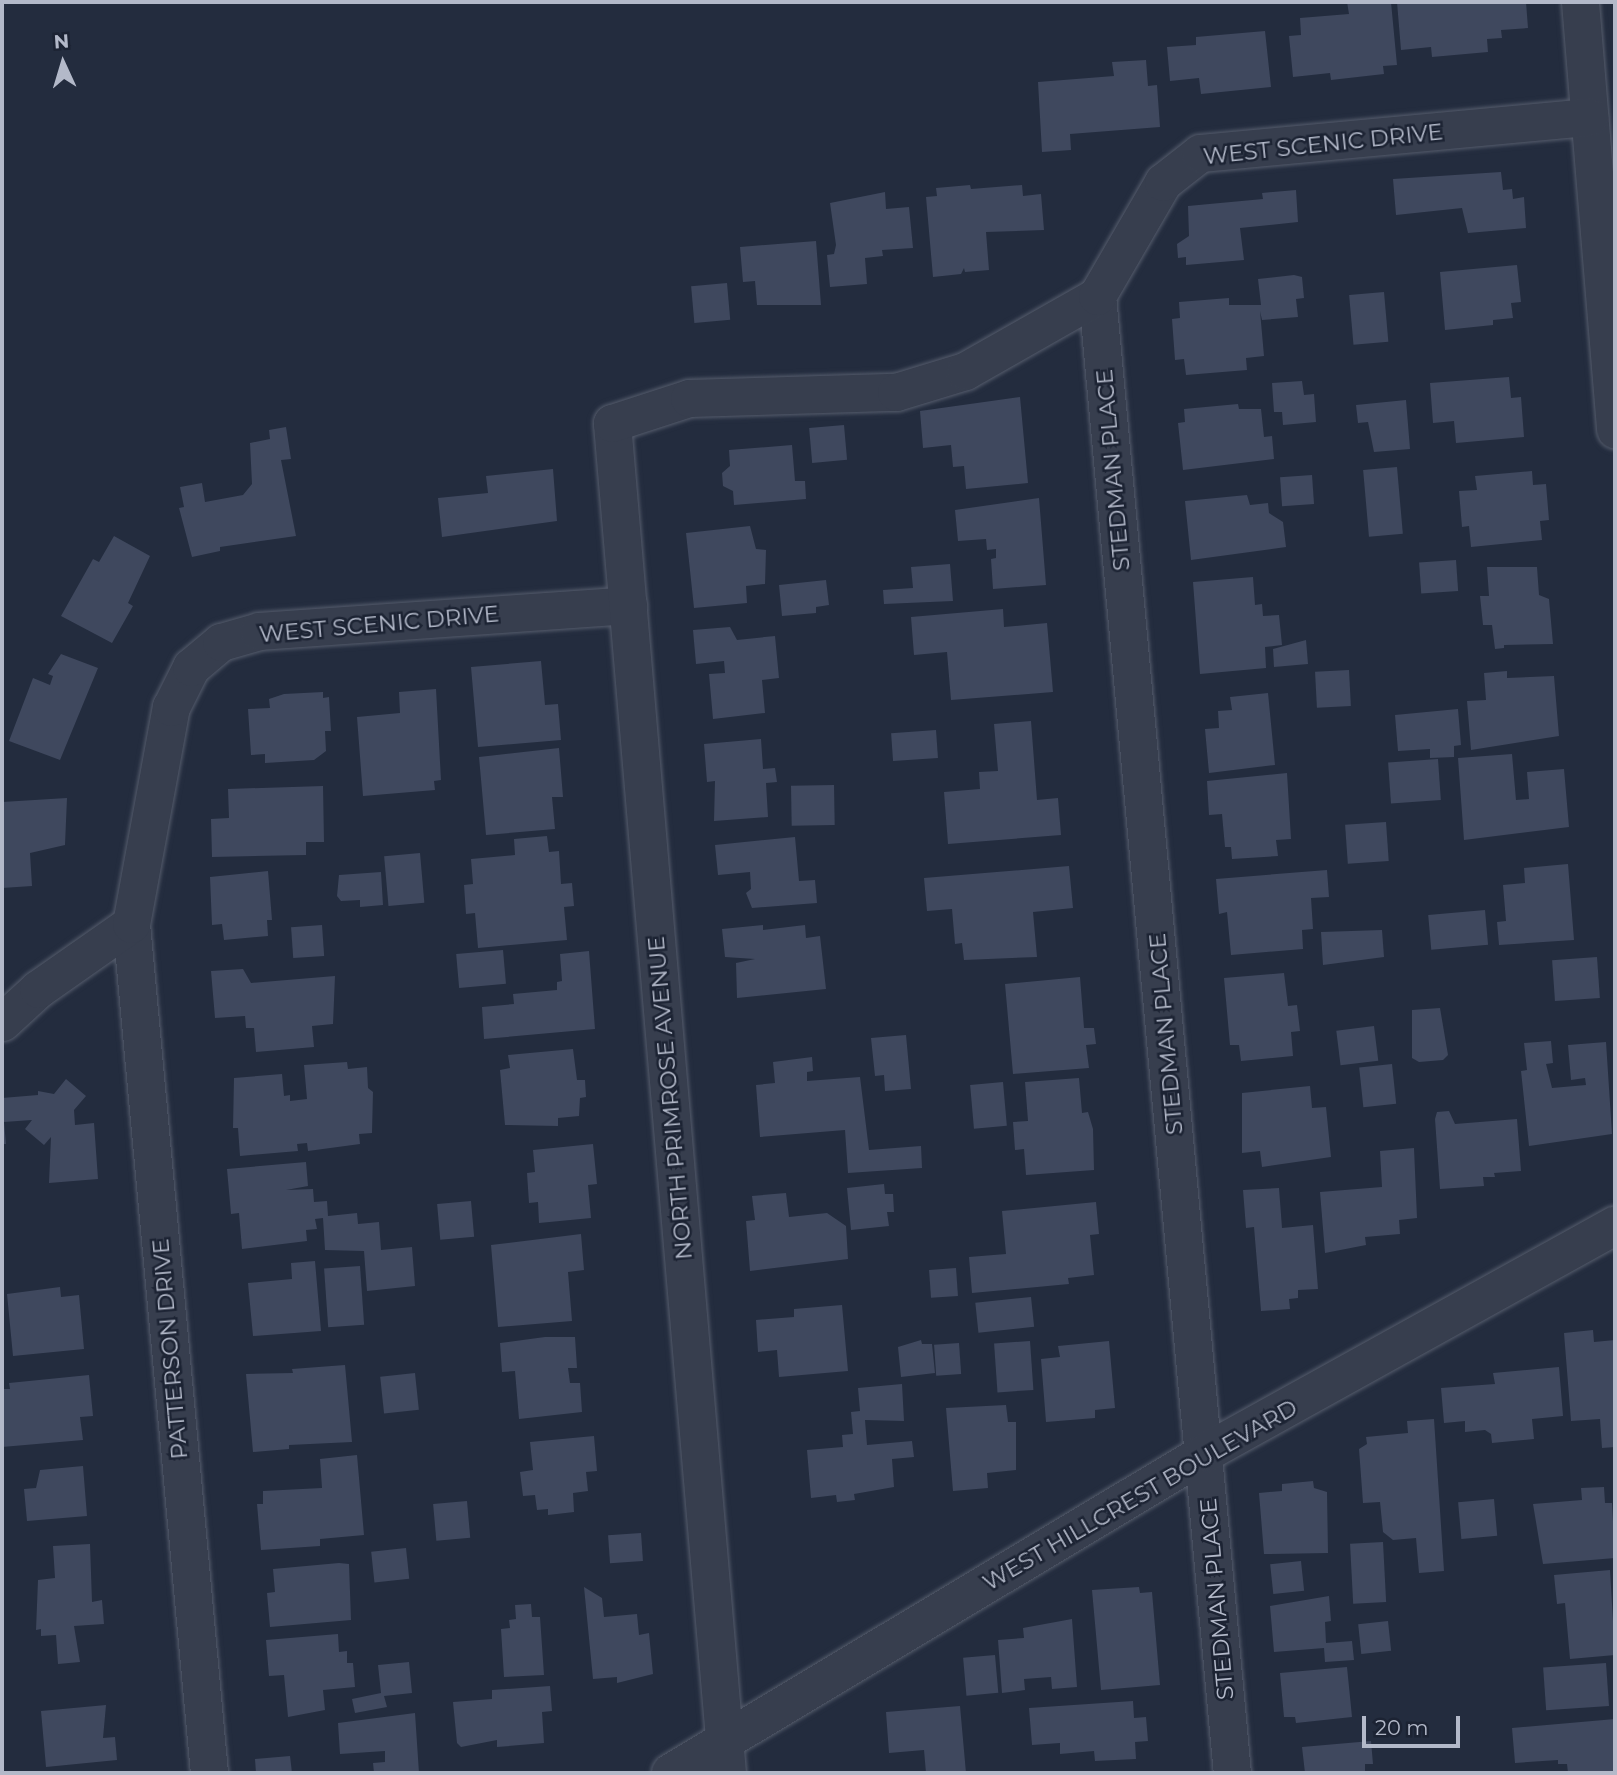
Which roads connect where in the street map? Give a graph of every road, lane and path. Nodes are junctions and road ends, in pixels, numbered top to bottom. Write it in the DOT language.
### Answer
graph roads {
  1 [pos="1580,2"];
  2 [pos="1589,117"];
  3 [pos="1097,296"];
  4 [pos="1615,430"];
  5 [pos="628,605"];
  6 [pos="131,924"];
  7 [pos="2,1022"];
  8 [pos="1615,1226"];
  9 [pos="1205,1453"];
  10 [pos="726,1758"];
  11 [pos="208,1773"];
  12 [pos="671,1773"];
  13 [pos="1231,1773"];
  1 -- 2 [label="street"];
  2 -- 3 [label="street, WEST SCENIC DRIVE"];
  2 -- 4 [label="street"];
  3 -- 5 [label="street, NORTH PRIMROSE AVENUE"];
  3 -- 9 [label="street, STEDMAN PLACE"];
  5 -- 6 [label="street, WEST SCENIC DRIVE"];
  5 -- 10 [label="street, NORTH PRIMROSE AVENUE"];
  6 -- 7 [label="street"];
  6 -- 11 [label="street, PATTERSON DRIVE"];
  8 -- 9 [label="street, WEST HILLCREST BOULEVARD"];
  9 -- 10 [label="street, WEST HILLCREST BOULEVARD"];
  9 -- 13 [label="street, STEDMAN PLACE"];
  10 -- 12 [label="street, WEST HILLCREST BOULEVARD"];
}
